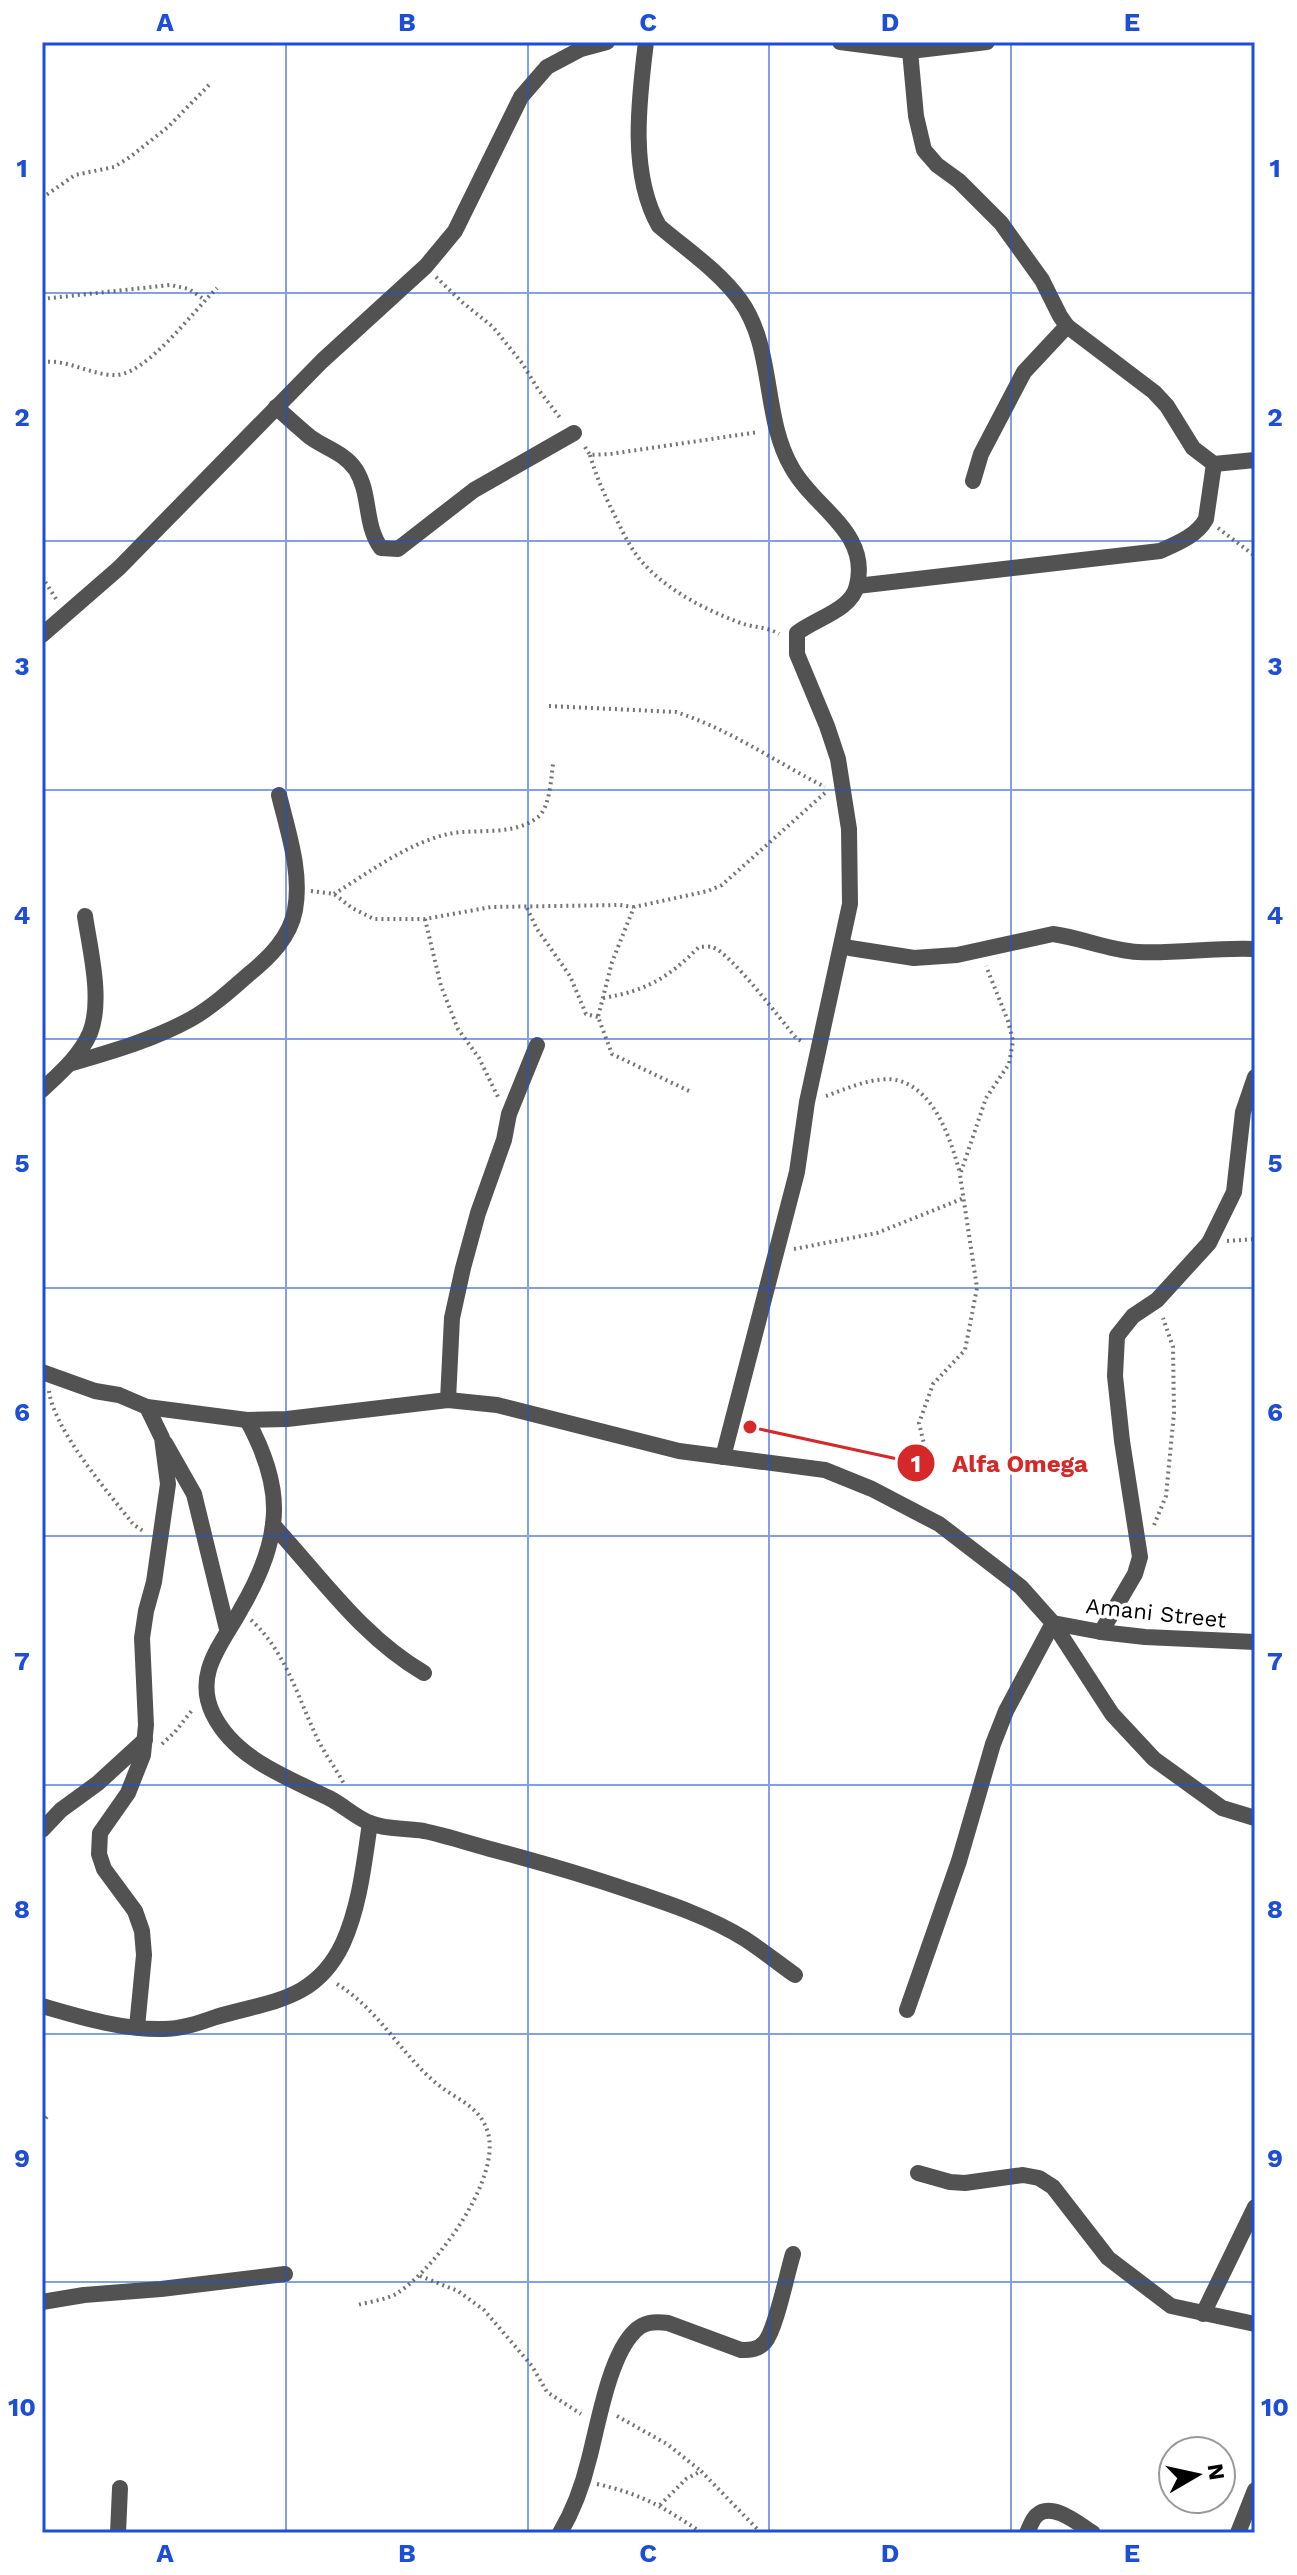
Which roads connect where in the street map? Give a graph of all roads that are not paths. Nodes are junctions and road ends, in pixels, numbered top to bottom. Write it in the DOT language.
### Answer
graph roads {
  1 [pos="607,42"];
  2 [pos="646,42"];
  3 [pos="840,42"];
  4 [pos="987,42"];
  5 [pos="914,47"];
  6 [pos="1067,326"];
  7 [pos="276,407"];
  8 [pos="574,433"];
  9 [pos="1255,460"];
  10 [pos="1214,464"];
  11 [pos="973,481"];
  12 [pos="857,586"];
  13 [pos="42,635"];
  14 [pos="279,795"];
  15 [pos="85,916"];
  16 [pos="842,945"];
  17 [pos="1255,949"];
  18 [pos="537,1045"];
  19 [pos="69,1064"];
  20 [pos="1255,1077"];
  21 [pos="42,1090"];
  22 [pos="44,1372"];
  23 [pos="448,1400"];
  24 [pos="147,1407"];
  25 [pos="247,1420"];
  26 [pos="162,1438"];
  27 [pos="723,1457"];
  28 [pos="273,1525"];
  29 [pos="1053,1623"];
  30 [pos="227,1629"];
  31 [pos="1101,1632"];
  32 [pos="1255,1642"];
  33 [pos="424,1673"];
  34 [pos="144,1748"];
  35 [pos="1255,1818"];
  36 [pos="364,1819"];
  37 [pos="42,1830"];
  38 [pos="795,1975"];
  39 [pos="42,2006"];
  40 [pos="907,2010"];
  41 [pos="137,2027"];
  42 [pos="918,2173"];
  43 [pos="1255,2207"];
  44 [pos="793,2254"];
  45 [pos="285,2274"];
  46 [pos="42,2302"];
  47 [pos="1203,2314"];
  48 [pos="1255,2324"];
  49 [pos="120,2488"];
  50 [pos="1255,2490"];
  51 [pos="118,2533"];
  52 [pos="560,2533"];
  53 [pos="1027,2533"];
  54 [pos="1093,2533"];
  55 [pos="1238,2533"];
  1 -- 7 [label="street"];
  2 -- 12 [label="street"];
  3 -- 5 [label="street"];
  4 -- 5 [label="street"];
  5 -- 6 [label="street"];
  6 -- 10 [label="street"];
  6 -- 11 [label="street"];
  7 -- 8 [label="street"];
  7 -- 13 [label="street"];
  9 -- 10 [label="street"];
  10 -- 12 [label="street"];
  12 -- 16 [label="street"];
  14 -- 19 [label="street"];
  15 -- 19 [label="street"];
  16 -- 17 [label="street"];
  16 -- 27 [label="street"];
  18 -- 23 [label="street"];
  19 -- 21 [label="street"];
  20 -- 31 [label="street"];
  22 -- 24 [label="street"];
  23 -- 25 [label="street"];
  23 -- 27 [label="street"];
  24 -- 25 [label="street"];
  24 -- 26 [label="street"];
  25 -- 28 [label="street"];
  26 -- 30 [label="street"];
  26 -- 34 [label="street"];
  27 -- 29 [label="street"];
  28 -- 30 [label="street"];
  28 -- 33 [label="street"];
  29 -- 31 [label="street, Amani Street"];
  29 -- 35 [label="street"];
  29 -- 40 [label="street"];
  30 -- 36 [label="street"];
  31 -- 32 [label="street, Amani Street"];
  34 -- 37 [label="street"];
  34 -- 41 [label="street"];
  36 -- 38 [label="street"];
  36 -- 41 [label="street"];
  39 -- 41 [label="street"];
  42 -- 47 [label="street"];
  43 -- 47 [label="street"];
  44 -- 52 [label="street"];
  45 -- 46 [label="street"];
  47 -- 48 [label="street"];
  49 -- 51 [label="street"];
  50 -- 55 [label="street"];
  53 -- 54 [label="street"];
}
